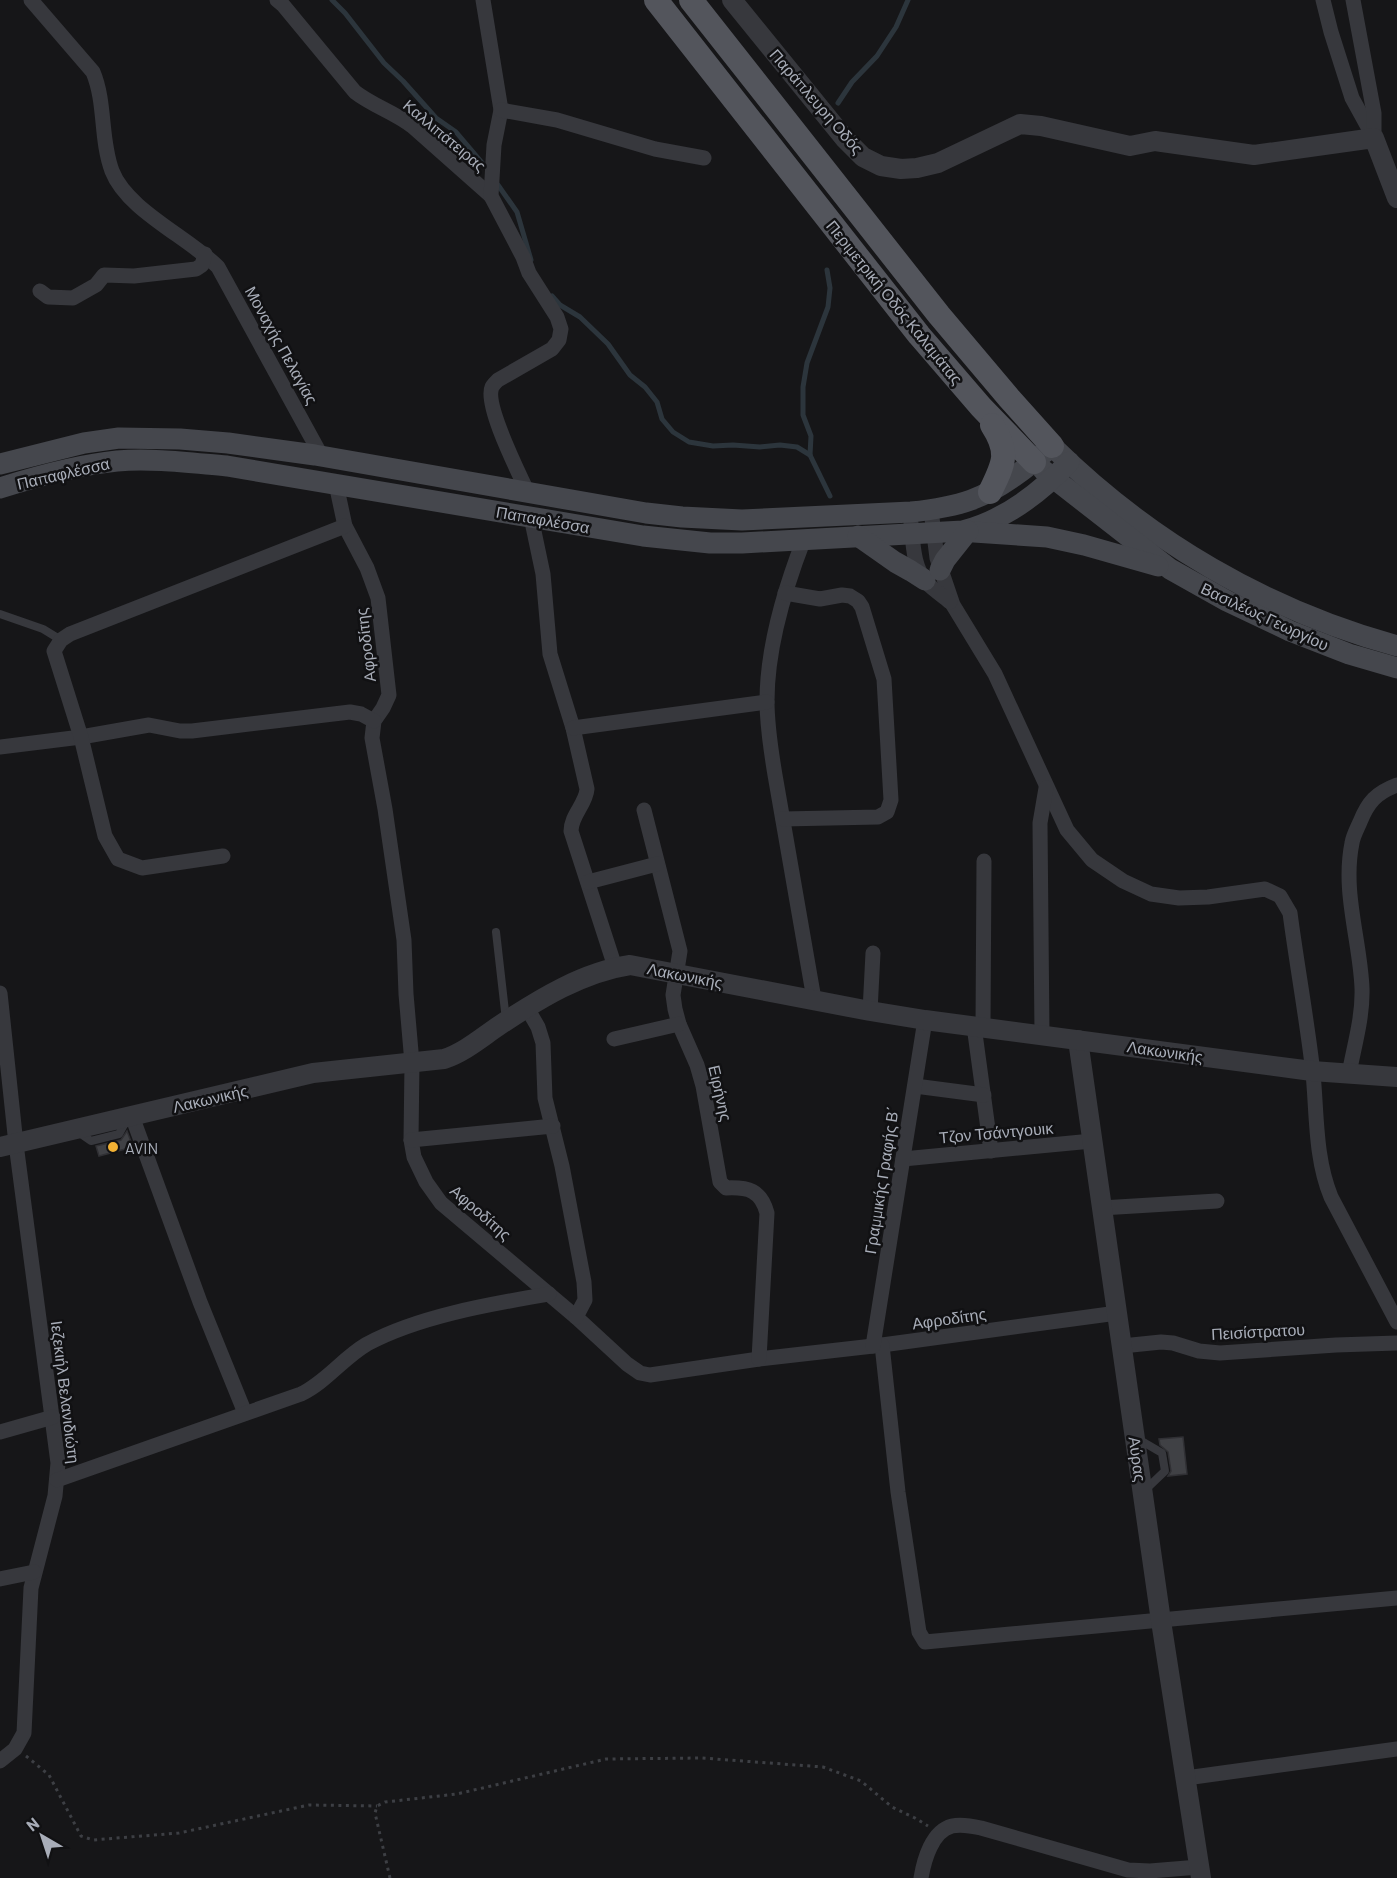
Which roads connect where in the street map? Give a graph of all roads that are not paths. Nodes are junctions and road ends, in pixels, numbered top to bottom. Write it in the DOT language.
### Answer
graph roads {
  1 [pos="31,0"];
  2 [pos="277,0"];
  3 [pos="483,0"];
  4 [pos="656,0"];
  5 [pos="691,0"];
  6 [pos="732,0"];
  7 [pos="1323,0"];
  8 [pos="1353,0"];
  9 [pos="501,110"];
  10 [pos="1374,138"];
  11 [pos="704,158"];
  12 [pos="491,196"];
  13 [pos="1397,198"];
  14 [pos="205,254"];
  15 [pos="40,291"];
  16 [pos="981,407"];
  17 [pos="1061,454"];
  18 [pos="322,457"];
  19 [pos="1034,462"];
  20 [pos="0,464"];
  21 [pos="1053,479"];
  22 [pos="336,484"];
  23 [pos="0,488"];
  24 [pos="990,492"];
  25 [pos="528,493"];
  26 [pos="531,517"];
  27 [pos="921,521"];
  28 [pos="345,526"];
  29 [pos="966,531"];
  30 [pos="858,536"];
  31 [pos="804,539"];
  32 [pos="1170,569"];
  33 [pos="932,575"];
  34 [pos="785,593"];
  35 [pos="0,614"];
  36 [pos="61,640"];
  37 [pos="1397,646"];
  38 [pos="1397,668"];
  39 [pos="767,702"];
  40 [pos="374,721"];
  41 [pos="573,728"];
  42 [pos="81,737"];
  43 [pos="0,747"];
  44 [pos="1397,785"];
  45 [pos="1046,788"];
  46 [pos="644,810"];
  47 [pos="783,819"];
  48 [pos="223,856"];
  49 [pos="984,861"];
  50 [pos="657,864"];
  51 [pos="588,882"];
  52 [pos="496,932"];
  53 [pos="873,953"];
  54 [pos="615,967"];
  55 [pos="677,974"];
  56 [pos="0,993"];
  57 [pos="814,999"];
  58 [pos="527,1008"];
  59 [pos="870,1011"];
  60 [pos="926,1020"];
  61 [pos="507,1021"];
  62 [pos="679,1024"];
  63 [pos="979,1026"];
  64 [pos="1042,1035"];
  65 [pos="614,1039"];
  66 [pos="1078,1040"];
  67 [pos="412,1063"];
  68 [pos="1312,1071"];
  69 [pos="1348,1074"];
  70 [pos="1397,1077"];
  71 [pos="915,1086"];
  72 [pos="984,1095"];
  73 [pos="130,1117"];
  74 [pos="553,1126"];
  75 [pos="411,1140"];
  76 [pos="1092,1141"];
  77 [pos="8,1145"];
  78 [pos="991,1151"];
  79 [pos="903,1159"];
  80 [pos="1216,1201"];
  81 [pos="1101,1208"];
  82 [pos="549,1294"];
  83 [pos="1117,1313"];
  84 [pos="576,1317"];
  85 [pos="1397,1322"];
  86 [pos="1397,1342"];
  87 [pos="878,1346"];
  88 [pos="1122,1346"];
  89 [pos="759,1359"];
  90 [pos="245,1413"];
  91 [pos="53,1417"];
  92 [pos="0,1432"];
  93 [pos="57,1480"];
  94 [pos="34,1572"];
  95 [pos="0,1579"];
  96 [pos="1397,1598"];
  97 [pos="1161,1621"];
  98 [pos="1397,1749"];
  99 [pos="0,1761"];
  100 [pos="1186,1778"];
  101 [pos="1200,1872"];
  102 [pos="921,1878"];
  1 -- 14 [label="street, Μοναχής Πελαγίας"];
  2 -- 12 [label="street, Καλλιπάτειρας"];
  3 -- 9 [label="street"];
  4 -- 16 [label="main road, Περιμετρική Οδός Καλαμάτας"];
  5 -- 17 [label="main road, Περιμετρική Οδός Καλαμάτας"];
  6 -- 10 [label="street, Παράπλευρη Οδός"];
  7 -- 10 [label="street"];
  8 -- 10 [label="street"];
  9 -- 11 [label="street"];
  9 -- 12 [label="street"];
  10 -- 13 [label="street"];
  12 -- 25 [label="street"];
  14 -- 15 [label="street"];
  14 -- 18 [label="street, Μοναχής Πελαγίας"];
  16 -- 19 [label="main road, Περιμετρική Οδός Καλαμάτας"];
  16 -- 24 [label="main road"];
  17 -- 19 [label="main road, Παπαφλέσσα"];
  17 -- 21 [label="main road, Παπαφλέσσα"];
  17 -- 37 [label="main road, Βασιλέως Γεωργίου"];
  18 -- 20 [label="main road, Παπαφλέσσα"];
  18 -- 25 [label="main road, Παπαφλέσσα"];
  19 -- 21 [label="main road, Περιμετρική Οδός Καλαμάτας"];
  19 -- 24 [label="main road, Παπαφλέσσα"];
  21 -- 29 [label="main road, Παπαφλέσσα"];
  21 -- 32 [label="main road, Περιμετρική Οδός Καλαμάτας"];
  22 -- 23 [label="main road, Παπαφλέσσα"];
  22 -- 26 [label="main road, Παπαφλέσσα"];
  22 -- 28 [label="street, Αφροδίτης"];
  24 -- 27 [label="main road, Παπαφλέσσα"];
  25 -- 27 [label="main road, Παπαφλέσσα"];
  26 -- 31 [label="main road, Παπαφλέσσα"];
  26 -- 41 [label="street"];
  27 -- 29 [label="main road, Παπαφλέσσα"];
  27 -- 30 [label="main road, Παπαφλέσσα"];
  27 -- 33 [label="street"];
  28 -- 36 [label="street"];
  28 -- 40 [label="street, Αφροδίτης"];
  29 -- 32 [label="main road"];
  29 -- 33 [label="main road"];
  30 -- 31 [label="main road, Παπαφλέσσα"];
  30 -- 33 [label="main road"];
  31 -- 34 [label="street"];
  32 -- 38 [label="main road, Βασιλέως Γεωργίου"];
  33 -- 45 [label="street"];
  34 -- 39 [label="street"];
  34 -- 47 [label="street"];
  35 -- 36 [label="lane"];
  36 -- 42 [label="street"];
  39 -- 41 [label="street"];
  39 -- 47 [label="street"];
  40 -- 42 [label="street"];
  40 -- 67 [label="street, Αφροδίτης"];
  41 -- 51 [label="street"];
  42 -- 43 [label="street"];
  42 -- 48 [label="street"];
  44 -- 69 [label="street"];
  45 -- 64 [label="street"];
  45 -- 68 [label="street"];
  46 -- 50 [label="street, Ειρήνης"];
  47 -- 57 [label="street"];
  49 -- 63 [label="street"];
  50 -- 51 [label="street"];
  50 -- 55 [label="street, Ειρήνης"];
  51 -- 54 [label="street"];
  52 -- 61 [label="lane"];
  53 -- 59 [label="street"];
  54 -- 55 [label="street, Λακωνικής"];
  54 -- 58 [label="street, Λακωνικής"];
  55 -- 57 [label="street, Λακωνικής"];
  55 -- 62 [label="street, Ειρήνης"];
  56 -- 77 [label="street, Ιεζεκιήλ Βελανιδιώτη"];
  57 -- 59 [label="street, Λακωνικής"];
  58 -- 61 [label="street, Λακωνικής"];
  58 -- 74 [label="street"];
  59 -- 60 [label="street, Λακωνικής"];
  60 -- 63 [label="street, Λακωνικής"];
  60 -- 71 [label="street, Γραμμικής Γραφής Β΄"];
  61 -- 67 [label="street, Λακωνικής"];
  62 -- 65 [label="street"];
  62 -- 89 [label="street, Ειρήνης"];
  63 -- 64 [label="street, Λακωνικής"];
  63 -- 72 [label="street"];
  64 -- 66 [label="street, Λακωνικής"];
  66 -- 68 [label="street, Λακωνικής"];
  66 -- 76 [label="street, Αύρας"];
  67 -- 73 [label="street, Λακωνικής"];
  67 -- 75 [label="street, Αφροδίτης"];
  68 -- 69 [label="street, Λακωνικής"];
  68 -- 85 [label="street"];
  69 -- 70 [label="street, Λακωνικής"];
  71 -- 72 [label="street"];
  71 -- 79 [label="street, Γραμμικής Γραφής Β΄"];
  72 -- 78 [label="street"];
  73 -- 77 [label="street, Λακωνικής"];
  73 -- 90 [label="street"];
  74 -- 75 [label="street"];
  74 -- 84 [label="street"];
  75 -- 82 [label="street, Αφροδίτης"];
  76 -- 78 [label="street, Τζον Τσάντγουικ"];
  76 -- 81 [label="street, Αύρας"];
  77 -- 91 [label="street, Ιεζεκιήλ Βελανιδιώτη"];
  78 -- 79 [label="street, Τζον Τσάντγουικ"];
  79 -- 87 [label="street, Γραμμικής Γραφής Β΄"];
  80 -- 81 [label="street"];
  81 -- 83 [label="street, Αύρας"];
  82 -- 84 [label="street, Αφροδίτης"];
  82 -- 90 [label="street"];
  83 -- 87 [label="street, Αφροδίτης"];
  83 -- 88 [label="street, Αύρας"];
  84 -- 89 [label="street, Αφροδίτης"];
  86 -- 88 [label="street, Πεισίστρατου"];
  87 -- 89 [label="street, Αφροδίτης"];
  87 -- 97 [label="street, Γραμμικής Γραφής Β΄"];
  88 -- 97 [label="street, Αύρας"];
  90 -- 93 [label="street"];
  91 -- 92 [label="street"];
  91 -- 93 [label="street, Ιεζεκιήλ Βελανιδιώτη"];
  93 -- 94 [label="street, Ιεζεκιήλ Βελανιδιώτη"];
  94 -- 95 [label="street"];
  94 -- 99 [label="street, Ιεζεκιήλ Βελανιδιώτη"];
  96 -- 97 [label="street"];
  97 -- 100 [label="street, Αύρας"];
  98 -- 100 [label="street"];
  100 -- 101 [label="street, Αύρας"];
  101 -- 102 [label="street"];
}
